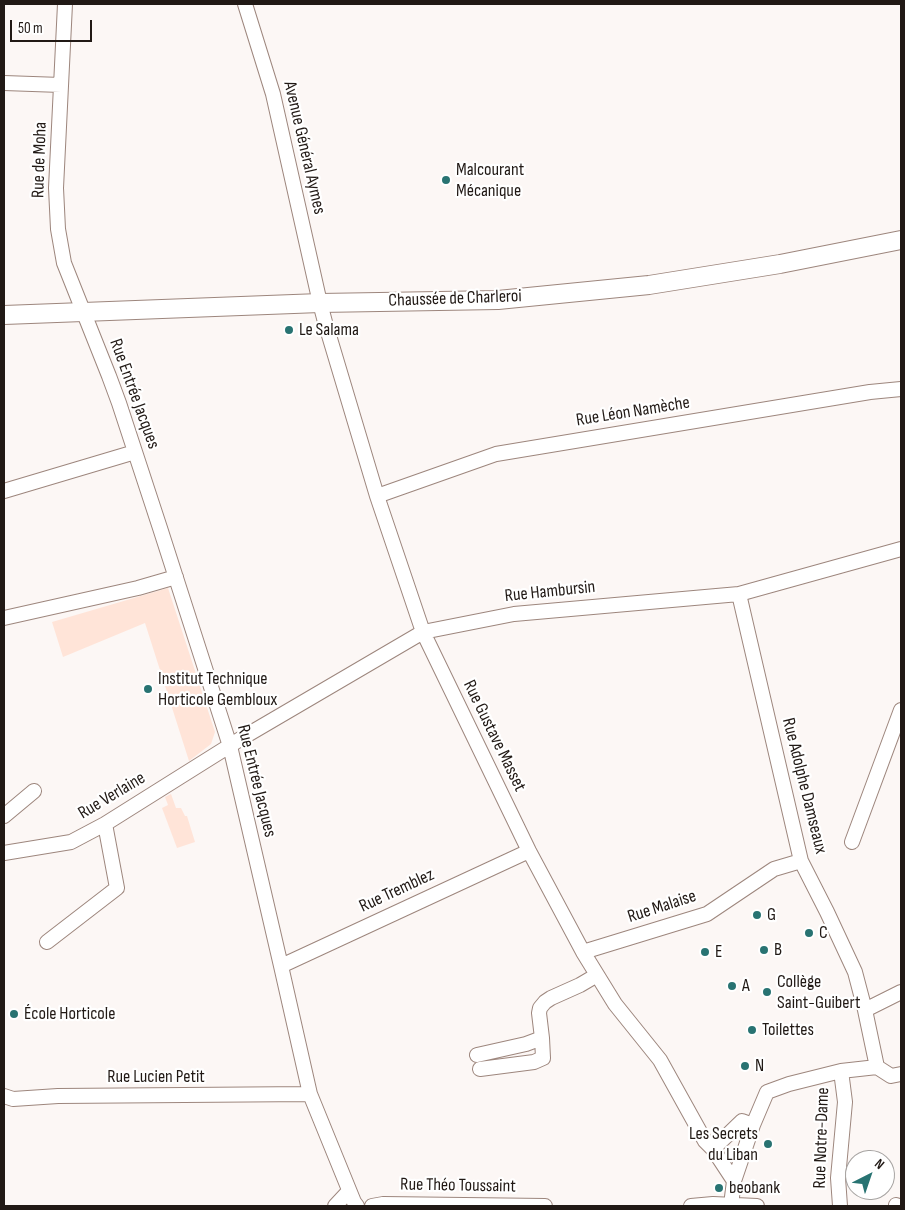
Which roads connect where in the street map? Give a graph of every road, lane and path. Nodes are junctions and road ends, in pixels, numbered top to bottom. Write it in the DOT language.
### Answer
graph roads {
  1 [pos="65,4"];
  2 [pos="245,4"];
  3 [pos="4,82"];
  4 [pos="62,84"];
  5 [pos="901,240"];
  6 [pos="320,303"];
  7 [pos="84,312"];
  8 [pos="4,315"];
  9 [pos="901,390"];
  10 [pos="135,452"];
  11 [pos="4,491"];
  12 [pos="377,496"];
  13 [pos="901,550"];
  14 [pos="176,577"];
  15 [pos="739,594"];
  16 [pos="4,618"];
  17 [pos="423,632"];
  18 [pos="901,710"];
  19 [pos="898,730"];
  20 [pos="230,746"];
  21 [pos="34,791"];
  22 [pos="4,816"];
  23 [pos="105,824"];
  24 [pos="852,842"];
  25 [pos="529,851"];
  26 [pos="4,853"];
  27 [pos="801,861"];
  28 [pos="47,942"];
  29 [pos="583,952"];
  30 [pos="281,966"];
  31 [pos="597,975"];
  32 [pos="901,992"];
  33 [pos="865,1010"];
  34 [pos="542,1038"];
  35 [pos="477,1055"];
  36 [pos="877,1067"];
  37 [pos="480,1069"];
  38 [pos="841,1071"];
  39 [pos="901,1074"];
  40 [pos="310,1094"];
  41 [pos="4,1096"];
  42 [pos="753,1125"];
  43 [pos="713,1149"];
  44 [pos="734,1181"];
  45 [pos="349,1191"];
  46 [pos="713,1205"];
  47 [pos="731,1205"];
  48 [pos="335,1206"];
  49 [pos="357,1206"];
  50 [pos="372,1206"];
  51 [pos="544,1206"];
  52 [pos="691,1206"];
  53 [pos="758,1206"];
  54 [pos="840,1206"];
  1 -- 4 [label="street, Rue de Moha"];
  2 -- 6 [label="street, Avenue Général Aymes"];
  3 -- 4 [label="street"];
  4 -- 7 [label="street, Rue de Moha"];
  5 -- 6 [label="main road, Chaussée de Charleroi"];
  6 -- 7 [label="main road, Chaussée de Charleroi"];
  6 -- 12 [label="street, Rue Gustave Masset"];
  7 -- 8 [label="main road, Chaussée de Charleroi"];
  7 -- 10 [label="street, Rue Entrée Jacques"];
  9 -- 12 [label="street, Rue Léon Namèche"];
  10 -- 11 [label="street"];
  10 -- 14 [label="street, Rue Entrée Jacques"];
  12 -- 17 [label="street, Rue Gustave Masset"];
  13 -- 15 [label="street, Rue Hambursin"];
  14 -- 16 [label="street"];
  14 -- 20 [label="street, Rue Entrée Jacques"];
  15 -- 17 [label="street, Rue Hambursin"];
  15 -- 27 [label="street, Rue Adolphe Damseaux"];
  17 -- 20 [label="street, Rue Hambursin"];
  17 -- 25 [label="street, Rue Gustave Masset"];
  18 -- 19 [label="street"];
  19 -- 24 [label="street"];
  20 -- 23 [label="street, Rue Verlaine"];
  20 -- 30 [label="street, Rue Entrée Jacques"];
  21 -- 22 [label="street"];
  23 -- 26 [label="street, Rue Verlaine"];
  23 -- 28 [label="street"];
  25 -- 29 [label="street, Rue Gustave Masset"];
  25 -- 30 [label="street, Rue Tremblez"];
  27 -- 29 [label="street, Rue Malaise"];
  27 -- 33 [label="street, Rue Adolphe Damseaux"];
  29 -- 31 [label="street, Rue Gustave Masset"];
  30 -- 40 [label="street, Rue Entrée Jacques"];
  31 -- 34 [label="street"];
  31 -- 43 [label="street, Rue Gustave Masset"];
  32 -- 33 [label="street"];
  33 -- 36 [label="street, Rue Adolphe Damseaux"];
  34 -- 35 [label="street"];
  34 -- 37 [label="street"];
  36 -- 38 [label="street"];
  36 -- 39 [label="street"];
  38 -- 42 [label="street"];
  38 -- 54 [label="street, Rue Notre-Dame"];
  40 -- 41 [label="street, Rue Lucien Petit"];
  40 -- 45 [label="street, Rue Entrée Jacques"];
  42 -- 43 [label="street"];
  42 -- 44 [label="street"];
  43 -- 44 [label="street, Rue Gustave Masset"];
  44 -- 47 [label="street"];
  45 -- 48 [label="street"];
  45 -- 49 [label="street, Rue Entrée Jacques"];
  46 -- 47 [label="street"];
  46 -- 52 [label="street"];
  47 -- 53 [label="street"];
  50 -- 51 [label="street, Rue Théo Toussaint"];
}
